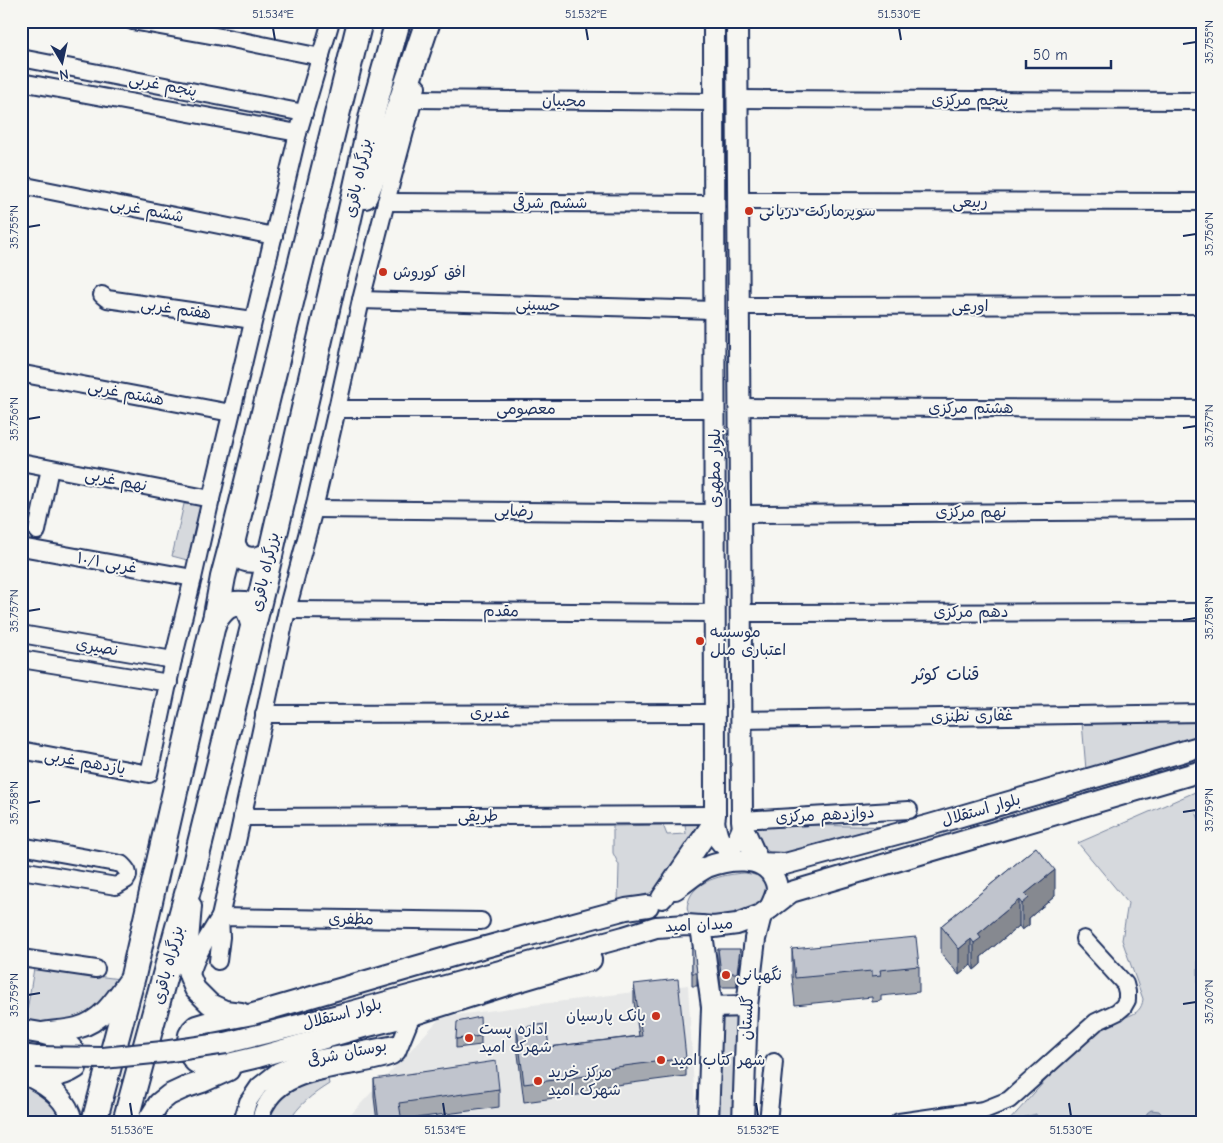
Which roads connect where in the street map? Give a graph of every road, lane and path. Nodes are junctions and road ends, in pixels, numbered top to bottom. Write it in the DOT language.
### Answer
graph roads {
  1 [pos="132,21"];
  2 [pos="331,21"];
  3 [pos="360,21"];
  4 [pos="398,21"];
  5 [pos="428,21"];
  6 [pos="437,21"];
  7 [pos="714,21"];
  8 [pos="737,21"];
  9 [pos="321,56"];
  10 [pos="21,58"];
  11 [pos="139,80"];
  12 [pos="21,82"];
  13 [pos="414,99"];
  14 [pos="738,99"];
  15 [pos="1202,101"];
  16 [pos="714,102"];
  17 [pos="135,103"];
  18 [pos="304,113"];
  19 [pos="298,133"];
  20 [pos="21,185"];
  21 [pos="738,201"];
  22 [pos="386,202"];
  23 [pos="1202,202"];
  24 [pos="714,204"];
  25 [pos="274,236"];
  26 [pos="344,241"];
  27 [pos="102,295"];
  28 [pos="361,300"];
  29 [pos="739,306"];
  30 [pos="1202,306"];
  31 [pos="714,310"];
  32 [pos="253,320"];
  33 [pos="21,374"];
  34 [pos="337,408"];
  35 [pos="740,408"];
  36 [pos="1202,409"];
  37 [pos="715,410"];
  38 [pos="231,413"];
  39 [pos="21,462"];
  40 [pos="50,468"];
  41 [pos="211,499"];
  42 [pos="314,509"];
  43 [pos="1202,511"];
  44 [pos="715,513"];
  45 [pos="740,514"];
  46 [pos="37,531"];
  47 [pos="232,543"];
  48 [pos="21,547"];
  49 [pos="270,555"];
  50 [pos="193,578"];
  51 [pos="287,610"];
  52 [pos="1202,612"];
  53 [pos="715,613"];
  54 [pos="741,613"];
  55 [pos="215,620"];
  56 [pos="254,624"];
  57 [pos="21,634"];
  58 [pos="21,659"];
  59 [pos="174,660"];
  60 [pos="169,683"];
  61 [pos="715,713"];
  62 [pos="1202,713"];
  63 [pos="264,714"];
  64 [pos="741,720"];
  65 [pos="1202,746"];
  66 [pos="21,750"];
  67 [pos="1202,770"];
  68 [pos="909,810"];
  69 [pos="242,818"];
  70 [pos="714,818"];
  71 [pos="743,824"];
  72 [pos="21,846"];
  73 [pos="840,849"];
  74 [pos="759,863"];
  75 [pos="21,870"];
  76 [pos="193,872"];
  77 [pos="837,879"];
  78 [pos="655,902"];
  79 [pos="766,912"];
  80 [pos="220,917"];
  81 [pos="481,921"];
  82 [pos="701,926"];
  83 [pos="656,927"];
  84 [pos="1084,940"];
  85 [pos="21,958"];
  86 [pos="218,961"];
  87 [pos="96,969"];
  88 [pos="132,976"];
  89 [pos="190,977"];
  90 [pos="747,1006"];
  91 [pos="712,1007"];
  92 [pos="253,1014"];
  93 [pos="412,1015"];
  94 [pos="364,1027"];
  95 [pos="226,1037"];
  96 [pos="400,1043"];
  97 [pos="28,1051"];
  98 [pos="258,1057"];
  99 [pos="774,1062"];
  100 [pos="72,1122"];
  101 [pos="94,1122"];
  102 [pos="125,1122"];
  103 [pos="147,1122"];
  104 [pos="242,1122"];
  105 [pos="260,1122"];
  106 [pos="708,1122"];
  107 [pos="743,1122"];
  108 [pos="768,1122"];
  109 [pos="899,1122"];
  1 -- 9 [label="street"];
  2 -- 9 [label="street"];
  3 -- 47 [label="highway, بزرگراه باقری"];
  4 -- 26 [label="highway, بزرگراه باقری"];
  5 -- 26 [label="highway"];
  6 -- 13 [label="street"];
  7 -- 16 [label="main road, بلوار مطهری"];
  8 -- 14 [label="main road, بلوار مطهری"];
  9 -- 18 [label="street"];
  10 -- 11 [label="street, پنجم غربی"];
  11 -- 17 [label="street"];
  11 -- 18 [label="street, پنجم غربی"];
  12 -- 17 [label="street, پنجم غربی"];
  13 -- 16 [label="street, محبیان"];
  13 -- 22 [label="street"];
  14 -- 15 [label="street, پنجم مرکزی"];
  14 -- 21 [label="main road, بلوار مطهری"];
  16 -- 24 [label="main road, بلوار مطهری"];
  17 -- 19 [label="street, پنجم غربی"];
  18 -- 19 [label="street"];
  19 -- 25 [label="street"];
  20 -- 25 [label="street, ششم غربی"];
  21 -- 23 [label="street, ربیعی"];
  21 -- 29 [label="main road, بلوار مطهری"];
  22 -- 24 [label="street, ششم شرقی"];
  22 -- 28 [label="street"];
  24 -- 31 [label="main road, بلوار مطهری"];
  25 -- 32 [label="street"];
  26 -- 49 [label="highway, بزرگراه باقری"];
  27 -- 32 [label="street, هفتم غربی"];
  28 -- 31 [label="street, حسینی"];
  28 -- 34 [label="street"];
  29 -- 30 [label="street, اورعی"];
  29 -- 35 [label="main road, بلوار مطهری"];
  31 -- 37 [label="main road, بلوار مطهری"];
  32 -- 38 [label="street"];
  33 -- 38 [label="street, هشتم غربی"];
  34 -- 37 [label="street, معصومی"];
  34 -- 42 [label="street"];
  35 -- 36 [label="street, هشتم مرکزی"];
  35 -- 45 [label="main road, بلوار مطهری"];
  37 -- 44 [label="main road, بلوار مطهری"];
  38 -- 41 [label="street"];
  39 -- 40 [label="street, نهم غربی"];
  40 -- 41 [label="street, نهم غربی"];
  40 -- 46 [label="street"];
  41 -- 50 [label="street"];
  42 -- 44 [label="street, رضایی"];
  42 -- 51 [label="street"];
  43 -- 45 [label="street, نهم مرکزی"];
  44 -- 53 [label="main road, بلوار مطهری"];
  45 -- 54 [label="main road, بلوار مطهری"];
  47 -- 49 [label="highway"];
  47 -- 55 [label="highway, بزرگراه باقری"];
  48 -- 50 [label="street, ۱۰/۱ غربی"];
  49 -- 56 [label="highway, بزرگراه باقری"];
  50 -- 59 [label="street"];
  51 -- 53 [label="street, مقدم"];
  51 -- 63 [label="street"];
  52 -- 54 [label="street, دهم مرکزی"];
  53 -- 61 [label="main road, بلوار مطهری"];
  54 -- 64 [label="main road, بلوار مطهری"];
  55 -- 56 [label="highway"];
  55 -- 88 [label="highway, بزرگراه باقری"];
  56 -- 76 [label="highway, بزرگراه باقری"];
  57 -- 59 [label="street, نصیری"];
  58 -- 60 [label="street, نصیری"];
  59 -- 60 [label="street"];
  60 -- 66 [label="street, یازدهم غربی"];
  61 -- 63 [label="street, غدیری"];
  61 -- 70 [label="main road, بلوار مطهری"];
  62 -- 64 [label="street, غفاری نطنزی"];
  63 -- 69 [label="street"];
  64 -- 71 [label="main road, بلوار مطهری"];
  65 -- 73 [label="main road, بلوار استقلال"];
  67 -- 77 [label="main road, بلوار استقلال"];
  68 -- 71 [label="street, دوازدهم مرکزی"];
  69 -- 70 [label="street, طریقی"];
  69 -- 80 [label="street"];
  70 -- 71 [label="main road"];
  70 -- 78 [label="main road"];
  71 -- 74 [label="main road"];
  72 -- 75 [label="street"];
  73 -- 74 [label="main road, بلوار استقلال"];
  73 -- 77 [label="main road"];
  74 -- 78 [label="main road, میدان امید"];
  74 -- 79 [label="main road"];
  76 -- 89 [label="main road"];
  76 -- 102 [label="highway, بزرگراه باقری"];
  77 -- 79 [label="main road, بلوار استقلال"];
  78 -- 92 [label="main road"];
  78 -- 95 [label="main road, بلوار استقلال"];
  79 -- 82 [label="main road, میدان امید"];
  79 -- 90 [label="main road, گلستان"];
  80 -- 81 [label="street, مظفری"];
  80 -- 86 [label="street"];
  80 -- 89 [label="street"];
  82 -- 83 [label="main road, میدان امید"];
  82 -- 91 [label="main road"];
  83 -- 93 [label="main road"];
  83 -- 95 [label="main road, بلوار استقلال"];
  84 -- 109 [label="street"];
  85 -- 87 [label="street"];
  88 -- 97 [label="main road"];
  88 -- 101 [label="highway, بزرگراه باقری"];
  89 -- 92 [label="main road"];
  90 -- 91 [label="main road"];
  90 -- 107 [label="main road, گلستان"];
  91 -- 106 [label="main road"];
  92 -- 98 [label="main road"];
  93 -- 94 [label="main road"];
  93 -- 96 [label="street"];
  94 -- 96 [label="street"];
  94 -- 98 [label="main road"];
  95 -- 97 [label="main road, بلوار استقلال"];
  96 -- 104 [label="street, بوستان شرقی"];
  96 -- 105 [label="street, بوستان شرقی"];
  97 -- 100 [label="main road"];
  98 -- 103 [label="main road"];
  99 -- 108 [label="street"];
}
